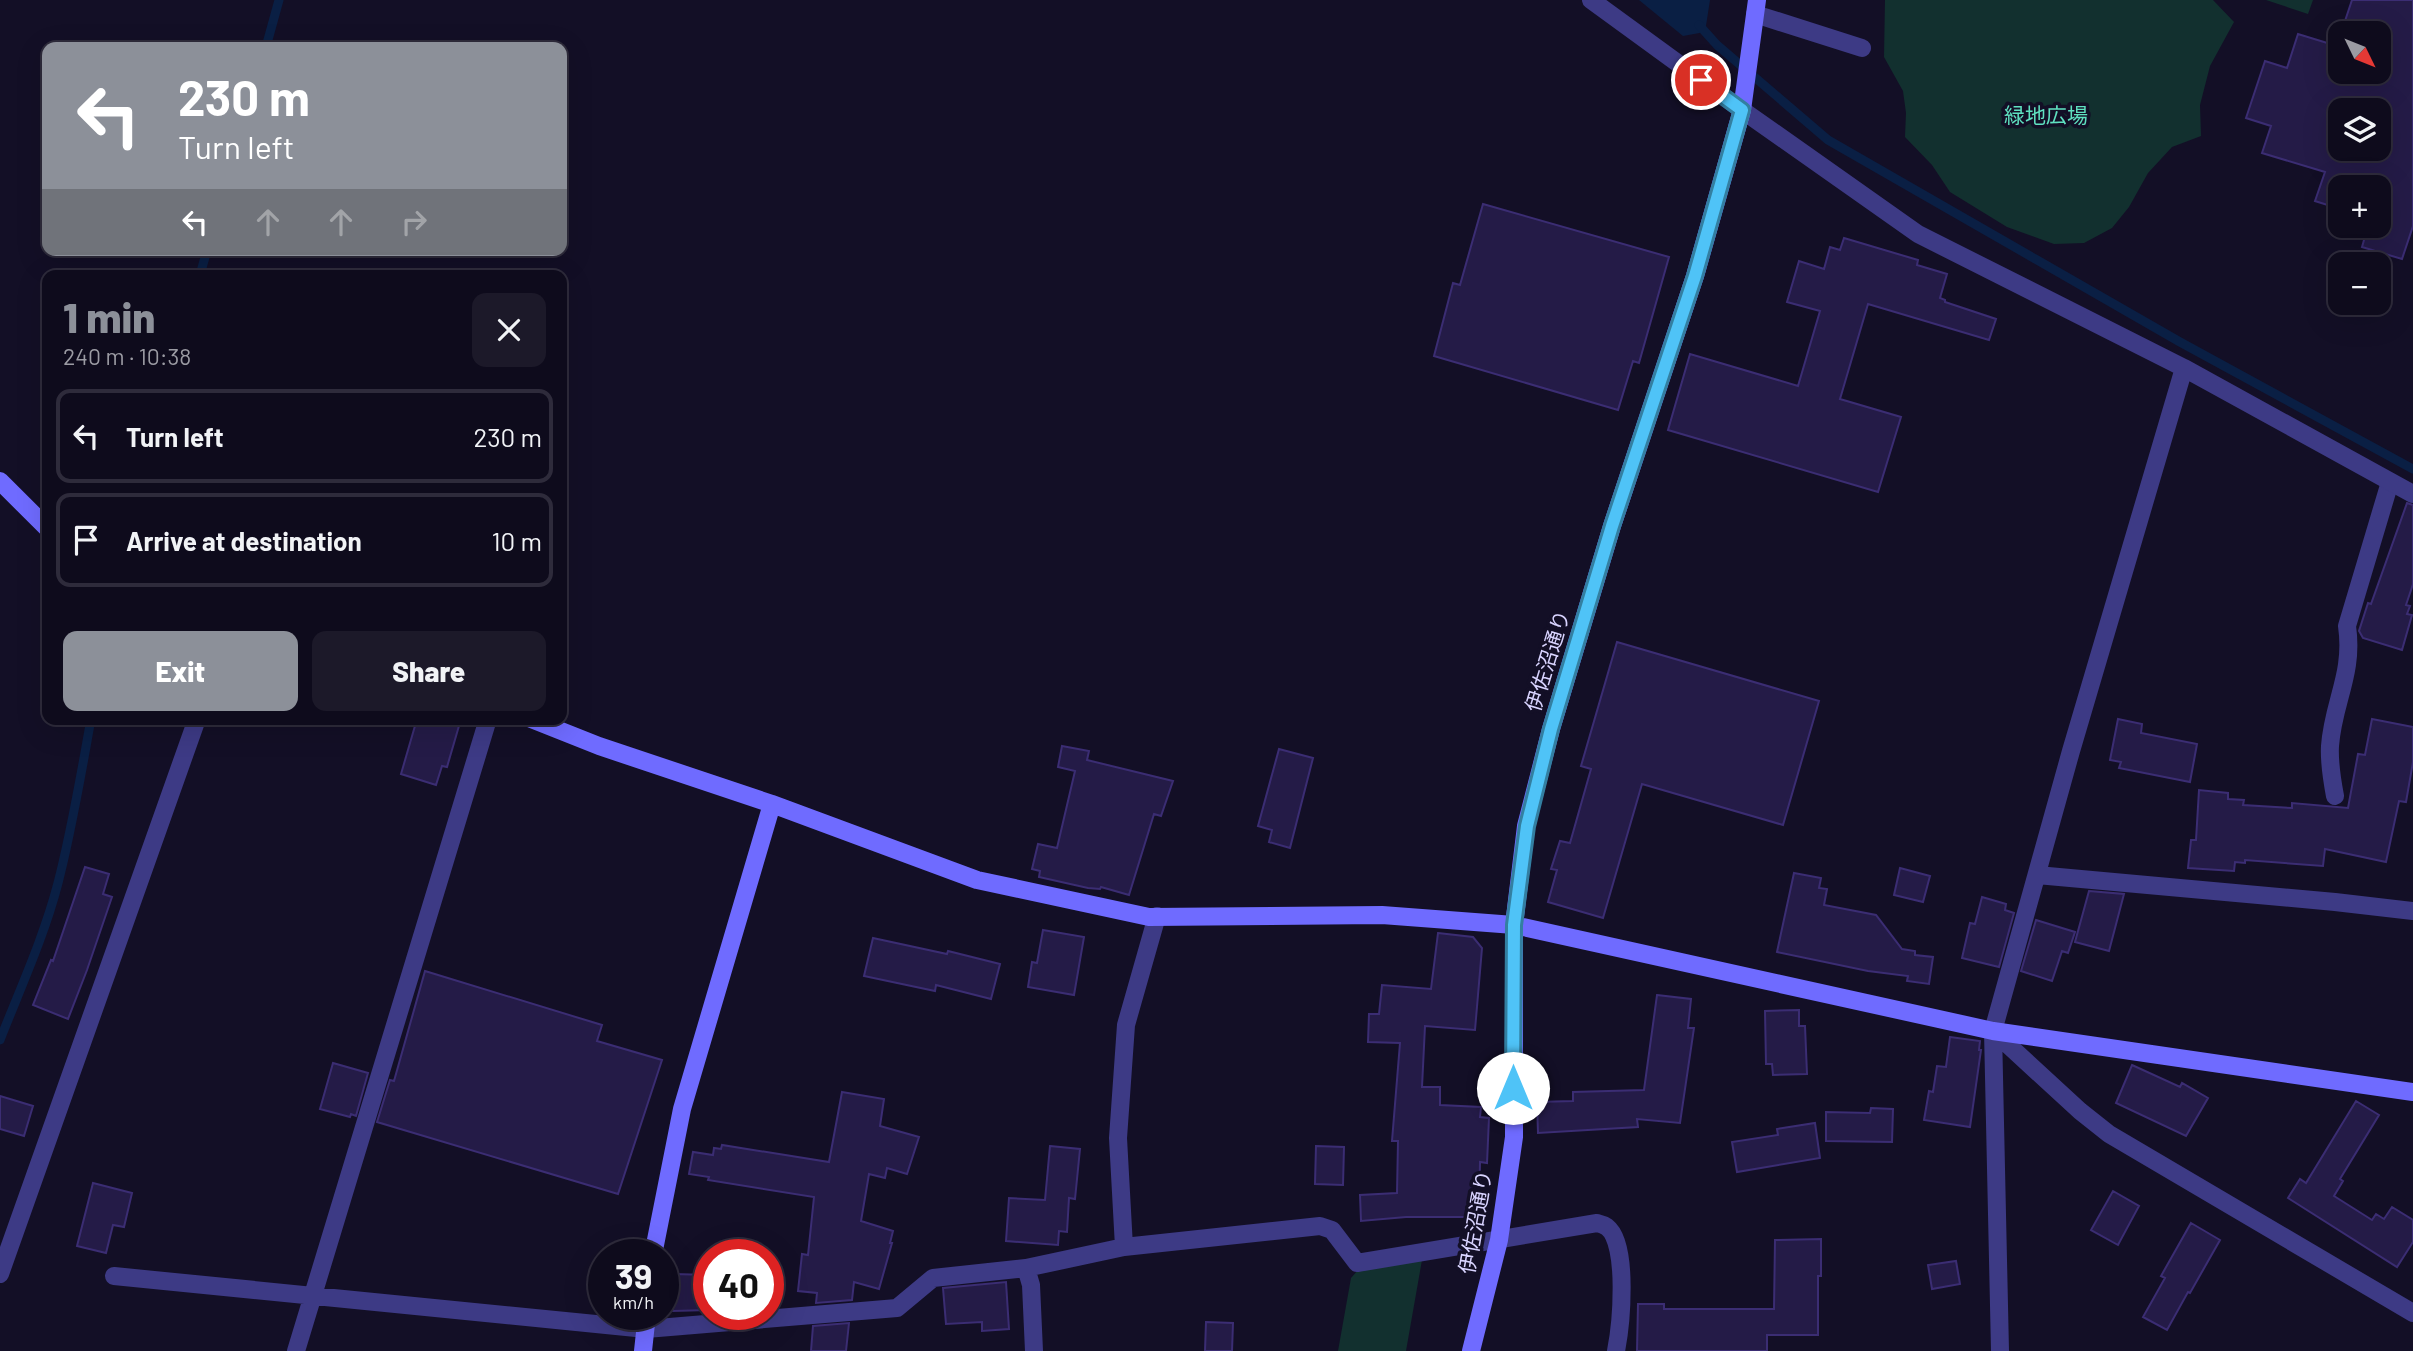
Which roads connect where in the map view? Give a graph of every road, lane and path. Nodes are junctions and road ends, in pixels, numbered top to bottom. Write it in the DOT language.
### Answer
graph roads {
  1 [pos="1591,0"];
  2 [pos="1756,7"];
  3 [pos="1862,48"];
  4 [pos="1742,110"];
  5 [pos="2185,368"];
  6 [pos="0,481"];
  7 [pos="2390,482"];
  8 [pos="2413,494"];
  9 [pos="42,523"];
  10 [pos="195,725"];
  11 [pos="486,725"];
  12 [pos="546,725"];
  13 [pos="2335,796"];
  14 [pos="772,804"];
  15 [pos="2037,875"];
  16 [pos="2413,911"];
  17 [pos="1157,916"];
  18 [pos="1514,925"];
  19 [pos="1993,1031"];
  20 [pos="2413,1093"];
  21 [pos="656,1239"];
  22 [pos="1499,1240"];
  23 [pos="1124,1247"];
  24 [pos="1027,1268"];
  25 [pos="0,1274"];
  26 [pos="114,1276"];
  27 [pos="312,1296"];
  28 [pos="2413,1313"];
  29 [pos="588,1317"];
  30 [pos="679,1320"];
  31 [pos="645,1330"];
  32 [pos="296,1351"];
  33 [pos="643,1351"];
  34 [pos="1034,1351"];
  35 [pos="1471,1351"];
  36 [pos="1616,1351"];
  37 [pos="2000,1351"];
  1 -- 4 [label="street"];
  2 -- 3 [label="street"];
  2 -- 4 [label="street, 伊佐沼通り"];
  4 -- 5 [label="street"];
  4 -- 18 [label="street, 伊佐沼通り"];
  5 -- 7 [label="street"];
  5 -- 15 [label="street"];
  6 -- 9 [label="street"];
  7 -- 8 [label="street"];
  7 -- 13 [label="street"];
  10 -- 25 [label="street"];
  11 -- 27 [label="street"];
  12 -- 14 [label="street"];
  14 -- 17 [label="street"];
  14 -- 21 [label="street"];
  15 -- 16 [label="street"];
  15 -- 19 [label="street"];
  17 -- 18 [label="street"];
  17 -- 23 [label="street"];
  18 -- 19 [label="street"];
  18 -- 22 [label="street, 伊佐沼通り"];
  19 -- 20 [label="street"];
  19 -- 28 [label="street"];
  19 -- 37 [label="street"];
  22 -- 23 [label="street"];
  22 -- 35 [label="street, 伊佐沼通り"];
  22 -- 36 [label="street"];
  23 -- 24 [label="street"];
  24 -- 30 [label="street"];
  24 -- 34 [label="street"];
  26 -- 27 [label="street"];
  27 -- 29 [label="street"];
  27 -- 32 [label="street"];
  31 -- 33 [label="street"];
}
